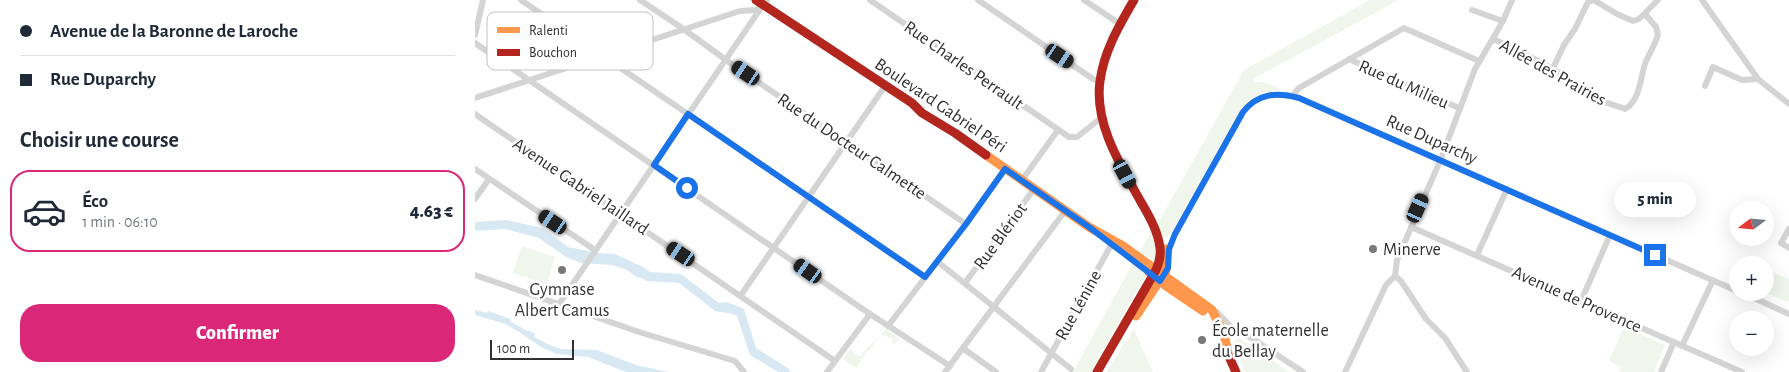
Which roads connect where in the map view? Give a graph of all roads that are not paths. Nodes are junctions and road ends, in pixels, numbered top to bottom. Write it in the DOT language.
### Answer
graph roads {
  1 [pos="483,0"];
  2 [pos="521,0"];
  3 [pos="640,0"];
  4 [pos="870,0"];
  5 [pos="978,0"];
  6 [pos="1084,0"];
  7 [pos="1134,0"];
  8 [pos="1512,0"];
  9 [pos="1658,0"];
  10 [pos="1702,0"];
  11 [pos="763,1"];
  12 [pos="1472,10"];
  13 [pos="539,12"];
  14 [pos="1645,14"];
  15 [pos="1503,21"];
  16 [pos="1120,24"];
  17 [pos="685,30"];
  18 [pos="475,35"];
  19 [pos="1493,39"];
  20 [pos="653,40"];
  21 [pos="475,43"];
  22 [pos="487,51"];
  23 [pos="1349,59"];
  24 [pos="726,60"];
  25 [pos="1479,60"];
  26 [pos="1553,68"];
  27 [pos="515,70"];
  28 [pos="561,70"];
  29 [pos="625,70"];
  30 [pos="1758,79"];
  31 [pos="530,80"];
  32 [pos="1099,82"];
  33 [pos="885,86"];
  34 [pos="1705,86"];
  35 [pos="1292,96"];
  36 [pos="475,98"];
  37 [pos="1789,104"];
  38 [pos="1459,108"];
  39 [pos="475,114"];
  40 [pos="688,114"];
  41 [pos="1101,118"];
  42 [pos="1058,130"];
  43 [pos="847,142"];
  44 [pos="1440,161"];
  45 [pos="654,165"];
  46 [pos="1005,169"];
  47 [pos="475,170"];
  48 [pos="489,179"];
  49 [pos="1022,180"];
  50 [pos="1034,189"];
  51 [pos="1507,189"];
  52 [pos="809,197"];
  53 [pos="475,199"];
  54 [pos="1065,211"];
  55 [pos="621,214"];
  56 [pos="966,224"];
  57 [pos="1411,228"];
  58 [pos="1789,229"];
  59 [pos="1175,234"];
  60 [pos="1610,235"];
  61 [pos="1116,244"];
  62 [pos="1163,246"];
  63 [pos="775,248"];
  64 [pos="1789,248"];
  65 [pos="595,251"];
  66 [pos="1477,255"];
  67 [pos="938,262"];
  68 [pos="1167,262"];
  69 [pos="475,275"];
  70 [pos="1158,275"];
  71 [pos="1395,276"];
  72 [pos="925,277"];
  73 [pos="1713,280"];
  74 [pos="965,283"];
  75 [pos="1729,287"];
  76 [pos="741,295"];
  77 [pos="1581,301"];
  78 [pos="1761,301"];
  79 [pos="559,304"];
  80 [pos="994,306"];
  81 [pos="870,314"];
  82 [pos="1789,314"];
  83 [pos="888,326"];
  84 [pos="1224,330"];
  85 [pos="1674,342"];
  86 [pos="1683,346"];
  87 [pos="964,349"];
  88 [pos="1051,354"];
  89 [pos="835,361"];
  90 [pos="950,366"];
  91 [pos="1071,369"];
  92 [pos="829,371"];
  93 [pos="744,372"];
  94 [pos="945,372"];
  95 [pos="996,372"];
  96 [pos="1041,372"];
  97 [pos="1097,372"];
  98 [pos="1102,372"];
  99 [pos="1236,372"];
  100 [pos="1303,372"];
  101 [pos="1345,372"];
  102 [pos="1467,372"];
  103 [pos="1661,372"];
  104 [pos="1742,372"];
  1 -- 18 [label="street"];
  2 -- 13 [label="street"];
  3 -- 17 [label="street, Rue du Docteur Calmette"];
  4 -- 42 [label="street, Rue Charles Perrault"];
  5 -- 32 [label="street"];
  6 -- 16 [label="street"];
  7 -- 16 [label="main road"];
  8 -- 15 [label="street"];
  9 -- 14 [label="street"];
  10 -- 30 [label="street"];
  11 -- 17 [label="street"];
  11 -- 24 [label="street"];
  11 -- 33 [label="main road, Boulevard Gabriel Péri"];
  12 -- 15 [label="street"];
  14 -- 26 [label="street"];
  14 -- 26 [label="street, Allée des Prairies"];
  15 -- 19 [label="street"];
  16 -- 32 [label="main road"];
  17 -- 20 [label="street"];
  17 -- 24 [label="street, Rue du Docteur Calmette"];
  19 -- 25 [label="street"];
  19 -- 26 [label="street, Allée des Prairies"];
  21 -- 22 [label="street"];
  23 -- 25 [label="street"];
  23 -- 35 [label="street"];
  23 -- 38 [label="street, Rue du Milieu"];
  24 -- 40 [label="street"];
  24 -- 43 [label="street, Rue du Docteur Calmette"];
  25 -- 38 [label="street"];
  27 -- 31 [label="street"];
  28 -- 31 [label="street"];
  29 -- 40 [label="street"];
  30 -- 34 [label="street"];
  30 -- 37 [label="street"];
  31 -- 36 [label="street"];
  31 -- 45 [label="street"];
  32 -- 41 [label="main road"];
  33 -- 43 [label="street"];
  33 -- 46 [label="main road, Boulevard Gabriel Péri"];
  35 -- 44 [label="street, Rue Duparchy"];
  35 -- 59 [label="street, Rue Duparchy"];
  38 -- 44 [label="street"];
  39 -- 55 [label="street, Avenue Gabriel Jaillard"];
  40 -- 45 [label="street"];
  40 -- 52 [label="street"];
  41 -- 42 [label="street"];
  41 -- 62 [label="main road"];
  42 -- 49 [label="street"];
  43 -- 52 [label="street"];
  43 -- 56 [label="street, Rue du Docteur Calmette"];
  44 -- 51 [label="street, Rue Duparchy"];
  44 -- 57 [label="street"];
  45 -- 55 [label="street"];
  45 -- 63 [label="street"];
  46 -- 49 [label="main road, Boulevard Gabriel Péri"];
  46 -- 56 [label="street"];
  47 -- 48 [label="street"];
  48 -- 53 [label="street"];
  48 -- 65 [label="street"];
  49 -- 50 [label="main road, Boulevard Gabriel Péri"];
  50 -- 54 [label="main road, Boulevard Gabriel Péri"];
  50 -- 74 [label="street, Rue Blériot"];
  51 -- 60 [label="street, Rue Duparchy"];
  51 -- 66 [label="street"];
  52 -- 63 [label="street"];
  52 -- 72 [label="street"];
  54 -- 61 [label="main road, Boulevard Gabriel Péri"];
  54 -- 80 [label="street"];
  55 -- 65 [label="street"];
  55 -- 76 [label="street, Avenue Gabriel Jaillard"];
  56 -- 67 [label="street"];
  57 -- 66 [label="street, Avenue de Provence"];
  57 -- 71 [label="street"];
  58 -- 64 [label="street"];
  59 -- 62 [label="street, Rue Duparchy"];
  59 -- 68 [label="street, Rue Duparchy"];
  60 -- 73 [label="street, Rue Duparchy"];
  60 -- 77 [label="street"];
  61 -- 70 [label="main road, Boulevard Gabriel Péri"];
  61 -- 88 [label="street, Rue Lénine"];
  62 -- 68 [label="main road"];
  62 -- 70 [label="main road"];
  63 -- 76 [label="street"];
  63 -- 81 [label="street"];
  65 -- 79 [label="street"];
  66 -- 77 [label="street, Avenue de Provence"];
  67 -- 72 [label="street"];
  67 -- 74 [label="street"];
  68 -- 70 [label="main road, Rue Duparchy"];
  69 -- 79 [label="street"];
  70 -- 84 [label="main road"];
  70 -- 84 [label="main road"];
  70 -- 97 [label="main road"];
  70 -- 98 [label="main road"];
  71 -- 101 [label="street"];
  71 -- 102 [label="street"];
  72 -- 83 [label="street"];
  73 -- 75 [label="street, Rue Duparchy"];
  73 -- 86 [label="street"];
  74 -- 80 [label="street"];
  76 -- 89 [label="street, Avenue Gabriel Jaillard"];
  77 -- 85 [label="street, Avenue de Provence"];
  78 -- 82 [label="street"];
  79 -- 93 [label="street"];
  80 -- 87 [label="street"];
  80 -- 88 [label="street"];
  81 -- 83 [label="street"];
  81 -- 89 [label="street"];
  83 -- 90 [label="street"];
  84 -- 99 [label="main road"];
  84 -- 100 [label="street"];
  85 -- 86 [label="street, Avenue de Provence"];
  85 -- 103 [label="street"];
  86 -- 104 [label="street, Avenue de Provence"];
  87 -- 90 [label="street"];
  87 -- 95 [label="street"];
  88 -- 91 [label="street"];
  88 -- 96 [label="street, Rue Lénine"];
  89 -- 92 [label="street"];
  90 -- 94 [label="street"];
}
